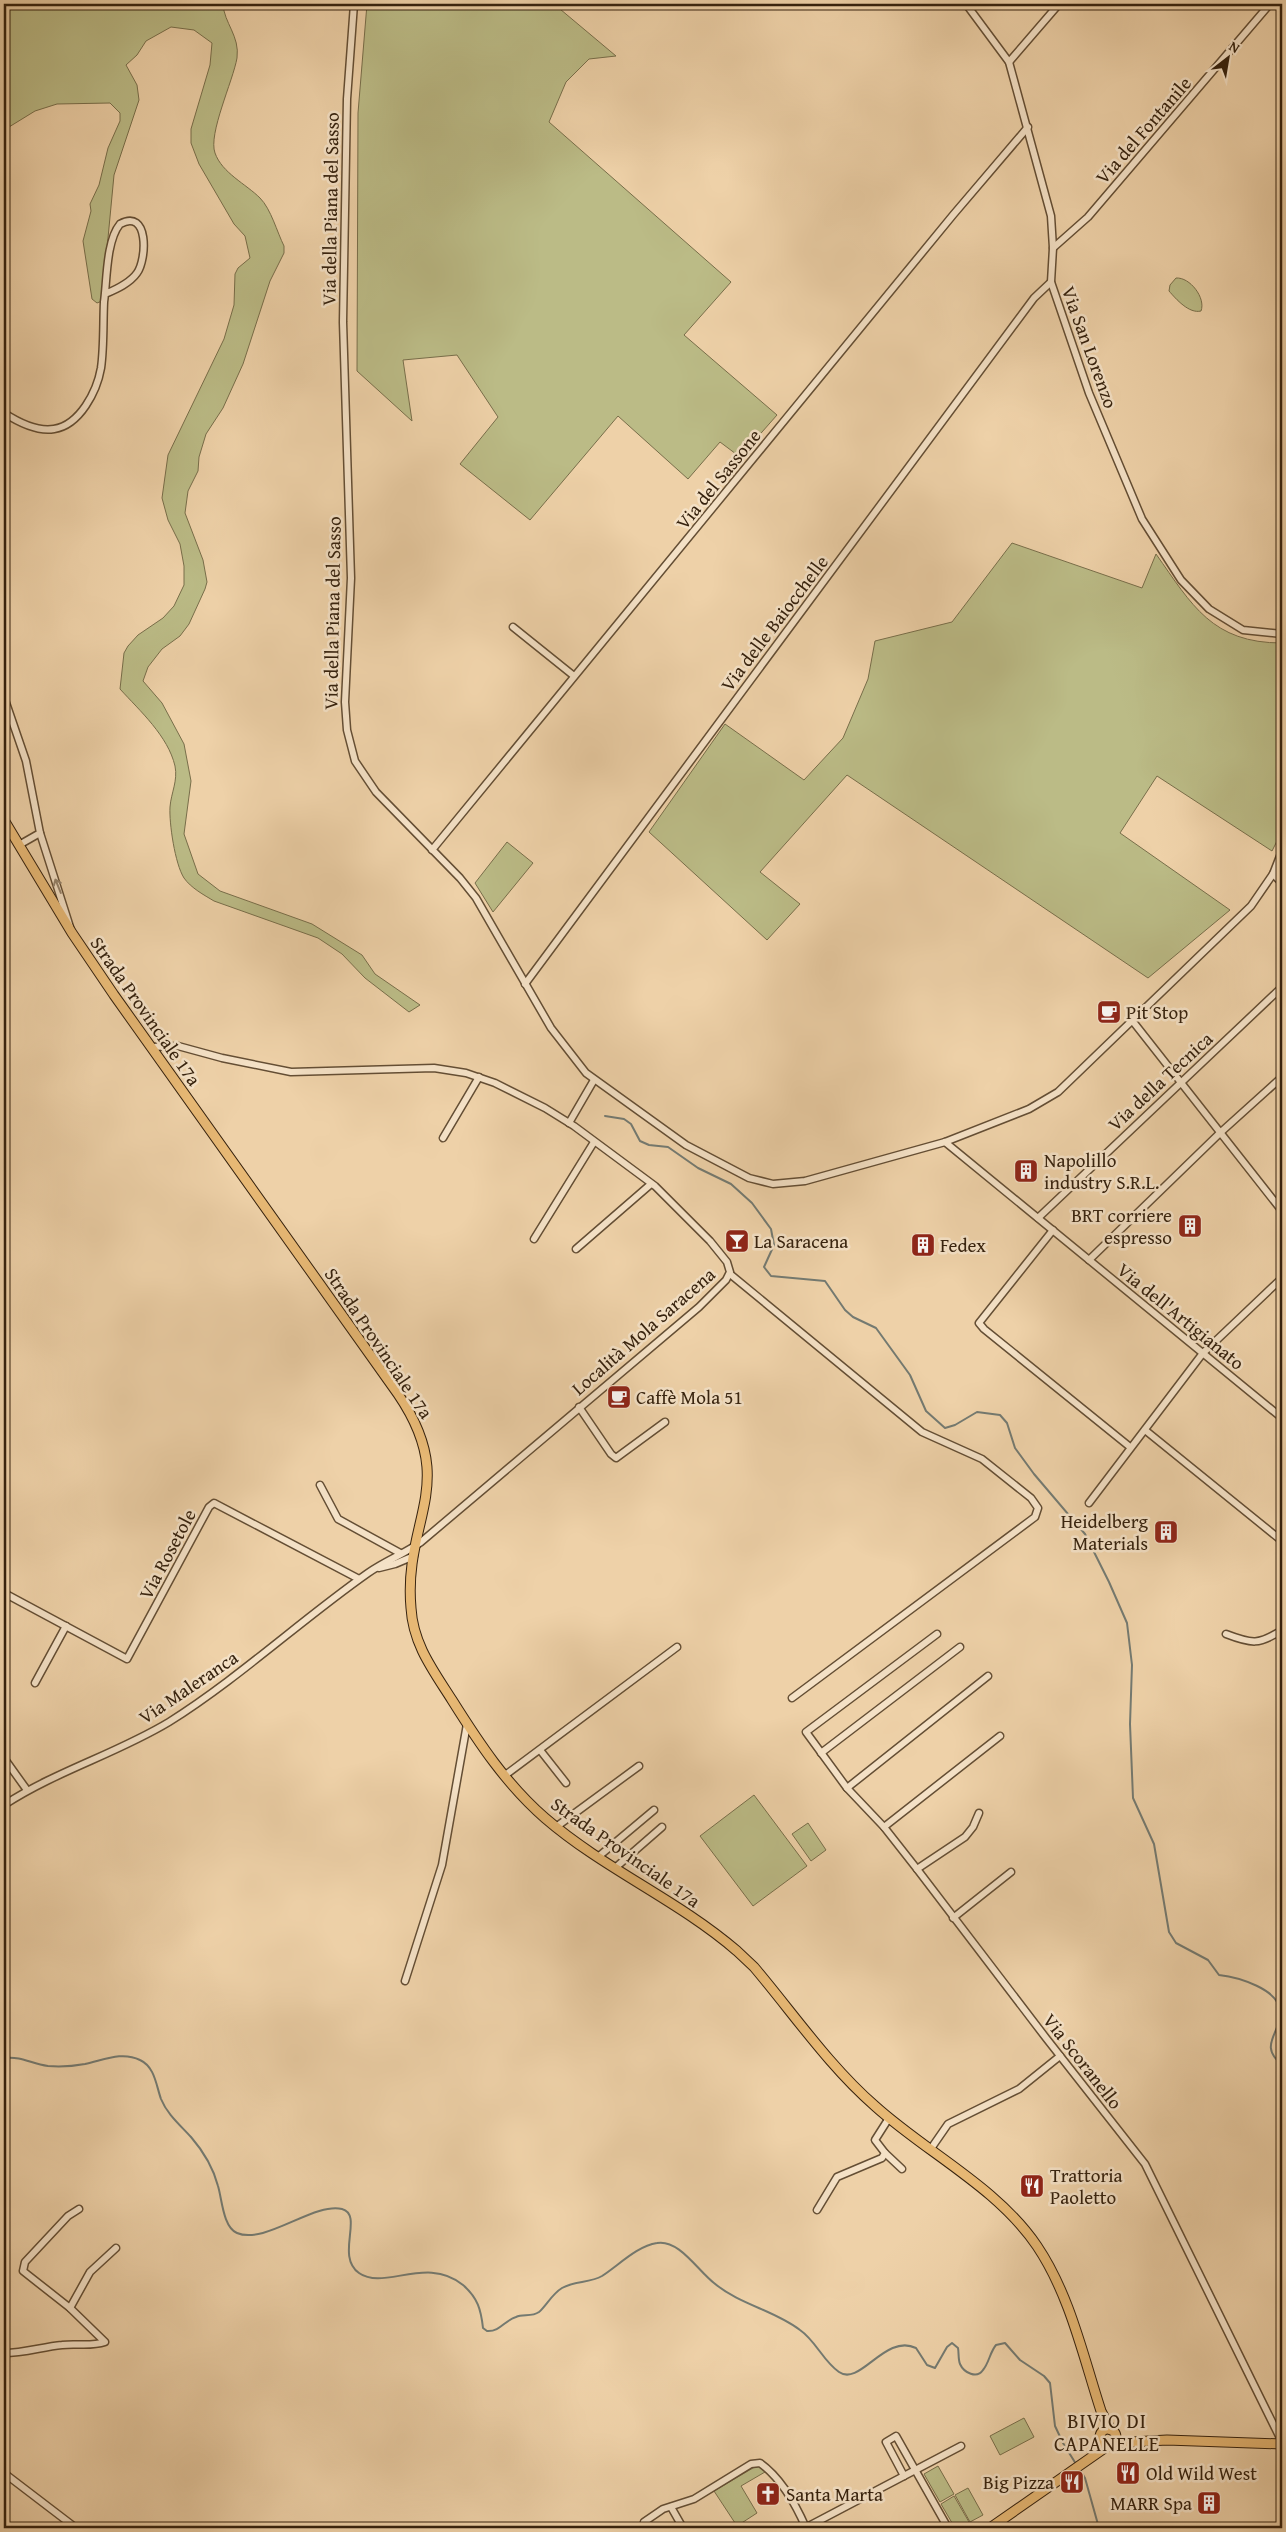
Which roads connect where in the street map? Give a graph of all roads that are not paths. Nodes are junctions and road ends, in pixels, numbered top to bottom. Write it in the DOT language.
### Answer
graph roads {
  1 [pos="354,4"];
  2 [pos="966,4"];
  3 [pos="1059,4"];
  4 [pos="1270,4"];
  5 [pos="1009,62"];
  6 [pos="1028,127"];
  7 [pos="1053,248"];
  8 [pos="1050,282"];
  9 [pos="105,294"];
  10 [pos="4,413"];
  11 [pos="513,627"];
  12 [pos="1282,634"];
  13 [pos="574,676"];
  14 [pos="4,697"];
  15 [pos="4,820"];
  16 [pos="40,833"];
  17 [pos="19,845"];
  18 [pos="432,850"];
  19 [pos="1282,851"];
  20 [pos="1273,874"];
  21 [pos="1282,883"];
  22 [pos="72,933"];
  23 [pos="525,984"];
  24 [pos="1282,987"];
  25 [pos="1131,1019"];
  26 [pos="151,1047"];
  27 [pos="479,1077"];
  28 [pos="1282,1077"];
  29 [pos="594,1080"];
  30 [pos="1180,1082"];
  31 [pos="569,1123"];
  32 [pos="1221,1132"];
  33 [pos="443,1138"];
  34 [pos="594,1142"];
  35 [pos="945,1142"];
  36 [pos="652,1184"];
  37 [pos="1282,1211"];
  38 [pos="1038,1218"];
  39 [pos="1053,1230"];
  40 [pos="534,1239"];
  41 [pos="576,1248"];
  42 [pos="1089,1260"];
  43 [pos="730,1274"];
  44 [pos="1282,1278"];
  45 [pos="1203,1353"];
  46 [pos="579,1407"];
  47 [pos="1282,1418"];
  48 [pos="665,1422"];
  49 [pos="1145,1430"];
  50 [pos="1130,1446"];
  51 [pos="320,1486"];
  52 [pos="1089,1502"];
  53 [pos="1282,1540"];
  54 [pos="416,1545"];
  55 [pos="400,1553"];
  56 [pos="414,1556"];
  57 [pos="375,1568"];
  58 [pos="359,1580"];
  59 [pos="4,1593"];
  60 [pos="66,1626"];
  61 [pos="1282,1630"];
  62 [pos="937,1634"];
  63 [pos="1226,1634"];
  64 [pos="677,1647"];
  65 [pos="960,1648"];
  66 [pos="988,1676"];
  67 [pos="35,1683"];
  68 [pos="792,1698"];
  69 [pos="467,1724"];
  70 [pos="1000,1736"];
  71 [pos="540,1750"];
  72 [pos="821,1753"];
  73 [pos="4,1758"];
  74 [pos="639,1766"];
  75 [pos="504,1776"];
  76 [pos="566,1783"];
  77 [pos="847,1788"];
  78 [pos="27,1790"];
  79 [pos="4,1805"];
  80 [pos="654,1810"];
  81 [pos="979,1813"];
  82 [pos="556,1827"];
  83 [pos="662,1827"];
  84 [pos="884,1827"];
  85 [pos="598,1857"];
  86 [pos="615,1868"];
  87 [pos="917,1869"];
  88 [pos="1011,1872"];
  89 [pos="953,1918"];
  90 [pos="405,1981"];
  91 [pos="1060,2056"];
  92 [pos="889,2118"];
  93 [pos="930,2150"];
  94 [pos="885,2153"];
  95 [pos="902,2169"];
  96 [pos="79,2209"];
  97 [pos="817,2210"];
  98 [pos="116,2248"];
  99 [pos="70,2308"];
  100 [pos="4,2353"];
  101 [pos="1107,2433"];
  102 [pos="1136,2441"];
  103 [pos="1282,2443"];
  104 [pos="1111,2444"];
  105 [pos="961,2446"];
  106 [pos="1089,2458"];
  107 [pos="915,2470"];
  108 [pos="4,2473"];
  109 [pos="904,2476"];
  110 [pos="671,2507"];
  111 [pos="644,2522"];
  112 [pos="76,2528"];
  113 [pos="683,2528"];
  114 [pos="806,2528"];
  115 [pos="948,2528"];
  116 [pos="990,2528"];
  1 -- 18 [label="street, Via della Piana del Sasso"];
  2 -- 5 [label="street, Via San Lorenzo"];
  3 -- 5 [label="street"];
  4 -- 7 [label="street, Via del Fontanile"];
  5 -- 6 [label="street, Via San Lorenzo"];
  6 -- 7 [label="street, Via San Lorenzo"];
  6 -- 13 [label="street, Via del Sassone"];
  7 -- 8 [label="street, Via San Lorenzo"];
  8 -- 12 [label="street, Via San Lorenzo"];
  8 -- 23 [label="street, Via delle Baiocchelle"];
  9 -- 9 [label="street"];
  9 -- 10 [label="street"];
  11 -- 13 [label="street"];
  13 -- 18 [label="street, Via del Sassone"];
  14 -- 16 [label="street"];
  15 -- 17 [label="main road, Strada Provinciale 17a"];
  16 -- 17 [label="street"];
  22 -- 16 [label="street, one-way"];
  17 -- 22 [label="main road, Strada Provinciale 17a"];
  18 -- 23 [label="street, Via della Piana del Sasso"];
  19 -- 20 [label="street, Via della Piana del Sasso"];
  20 -- 21 [label="street"];
  20 -- 25 [label="street, Via della Piana del Sasso"];
  22 -- 26 [label="main road, Strada Provinciale 17a"];
  23 -- 29 [label="street, Via della Piana del Sasso"];
  24 -- 30 [label="street, Via della Tecnica"];
  25 -- 30 [label="street"];
  25 -- 35 [label="street, Via della Piana del Sasso"];
  26 -- 27 [label="street, Località Mola Saracena"];
  26 -- 54 [label="main road, Strada Provinciale 17a"];
  27 -- 31 [label="street, Località Mola Saracena"];
  27 -- 33 [label="street"];
  28 -- 32 [label="street"];
  29 -- 31 [label="street"];
  29 -- 35 [label="street, Via della Piana del Sasso"];
  30 -- 32 [label="street"];
  30 -- 38 [label="street, Via della Tecnica"];
  31 -- 34 [label="street, Località Mola Saracena"];
  32 -- 37 [label="street"];
  32 -- 42 [label="street"];
  34 -- 36 [label="street, Località Mola Saracena"];
  34 -- 40 [label="street"];
  35 -- 38 [label="street, Via dell'Artigianato"];
  36 -- 41 [label="street"];
  36 -- 43 [label="street, Località Mola Saracena"];
  38 -- 39 [label="street, Via dell'Artigianato"];
  39 -- 42 [label="street, Via dell'Artigianato"];
  39 -- 50 [label="street"];
  42 -- 45 [label="street, Via dell'Artigianato"];
  43 -- 46 [label="street, Località Mola Saracena"];
  43 -- 68 [label="street"];
  44 -- 45 [label="street"];
  45 -- 47 [label="street, Via dell'Artigianato"];
  45 -- 49 [label="street"];
  46 -- 48 [label="street"];
  46 -- 54 [label="street, Località Mola Saracena"];
  49 -- 50 [label="street"];
  49 -- 53 [label="street"];
  50 -- 52 [label="street"];
  51 -- 55 [label="street"];
  54 -- 55 [label="street, Località Mola Saracena"];
  54 -- 56 [label="main road, Strada Provinciale 17a"];
  55 -- 57 [label="street, Via Maleranca"];
  56 -- 57 [label="street"];
  56 -- 69 [label="main road, Strada Provinciale 17a"];
  57 -- 58 [label="street, Via Maleranca"];
  58 -- 60 [label="street, Via Rosetole"];
  58 -- 78 [label="street, Via Maleranca"];
  59 -- 60 [label="street"];
  60 -- 67 [label="street"];
  61 -- 63 [label="street"];
  62 -- 72 [label="street, Via Scoranello"];
  64 -- 71 [label="street"];
  65 -- 72 [label="street"];
  66 -- 77 [label="street"];
  69 -- 75 [label="main road, Strada Provinciale 17a"];
  69 -- 90 [label="street"];
  70 -- 84 [label="street"];
  71 -- 75 [label="street"];
  71 -- 76 [label="street"];
  72 -- 77 [label="street, Via Scoranello"];
  73 -- 78 [label="street"];
  74 -- 82 [label="street"];
  75 -- 82 [label="main road, Strada Provinciale 17a"];
  77 -- 84 [label="street, Via Scoranello"];
  78 -- 79 [label="street, Via Maleranca"];
  80 -- 85 [label="street"];
  81 -- 87 [label="street"];
  82 -- 85 [label="main road, Strada Provinciale 17a"];
  83 -- 86 [label="street"];
  84 -- 87 [label="street, Via Scoranello"];
  85 -- 86 [label="main road, Strada Provinciale 17a"];
  86 -- 92 [label="main road, Strada Provinciale 17a"];
  87 -- 89 [label="street, Via Scoranello"];
  88 -- 89 [label="street"];
  89 -- 91 [label="street, Via Scoranello"];
  91 -- 93 [label="street"];
  91 -- 103 [label="street, Via Scoranello"];
  92 -- 93 [label="main road, Strada Provinciale 17a"];
  92 -- 94 [label="street"];
  93 -- 101 [label="main road, Strada Provinciale 17a"];
  94 -- 95 [label="street"];
  94 -- 97 [label="street"];
  96 -- 99 [label="street"];
  98 -- 99 [label="street"];
  99 -- 100 [label="street"];
  101 -- 102 [label="main road"];
  101 -- 104 [label="main road, Strada Provinciale 17a"];
  101 -- 104 [label="main road"];
  101 -- 106 [label="main road"];
  102 -- 103 [label="main road"];
  102 -- 104 [label="main road"];
  104 -- 106 [label="main road"];
  105 -- 107 [label="street"];
  106 -- 116 [label="main road"];
  107 -- 109 [label="street"];
  107 -- 109 [label="street"];
  107 -- 115 [label="street"];
  108 -- 112 [label="street"];
  109 -- 114 [label="street"];
  110 -- 111 [label="street"];
  110 -- 113 [label="street"];
  110 -- 114 [label="street"];
}
